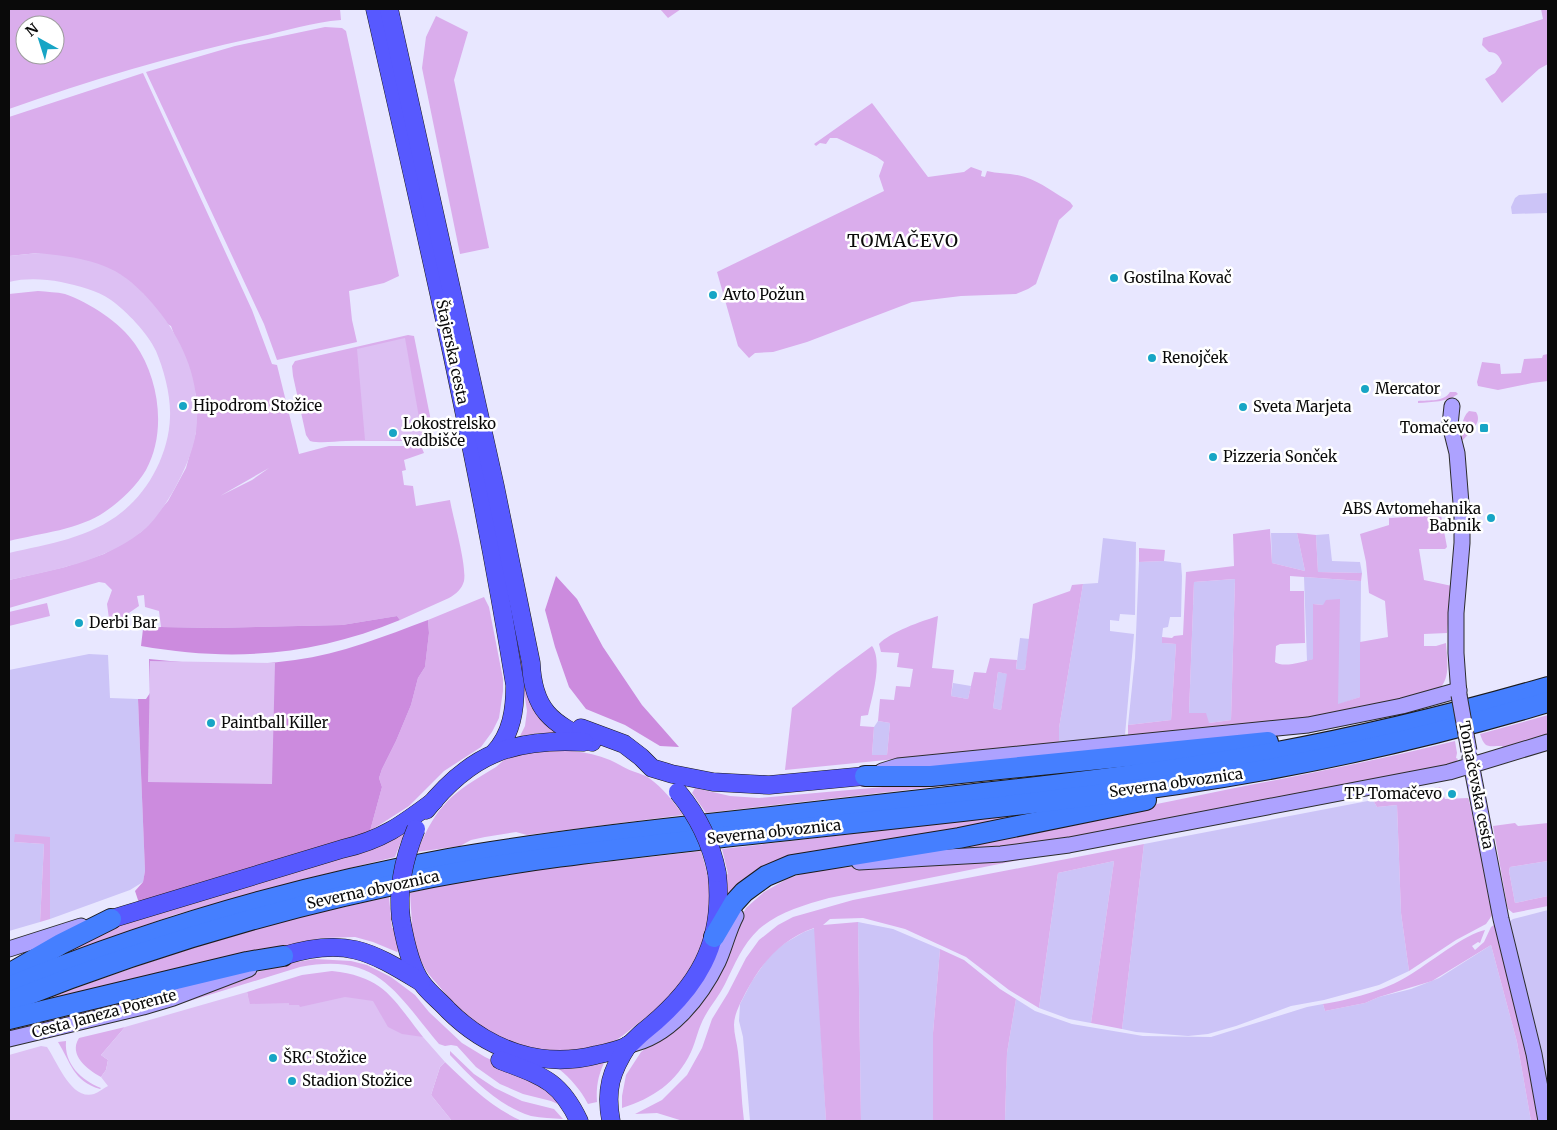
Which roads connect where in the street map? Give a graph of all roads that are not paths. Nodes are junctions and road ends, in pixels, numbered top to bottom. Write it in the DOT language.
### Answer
graph roads {
  1 [pos="375,9"];
  2 [pos="389,9"];
  3 [pos="1454,444"];
  4 [pos="531,663"];
  5 [pos="1548,687"];
  6 [pos="1459,693"];
  7 [pos="1548,702"];
  8 [pos="1391,729"];
  9 [pos="592,742"];
  10 [pos="1548,742"];
  11 [pos="494,752"];
  12 [pos="1470,759"];
  13 [pos="652,768"];
  14 [pos="1246,773"];
  15 [pos="865,776"];
  16 [pos="434,801"];
  17 [pos="342,849"];
  18 [pos="111,919"];
  19 [pos="714,937"];
  20 [pos="9,949"];
  21 [pos="283,956"];
  22 [pos="9,974"];
  23 [pos="421,982"];
  24 [pos="9,987"];
  25 [pos="9,1002"];
  26 [pos="9,1019"];
  27 [pos="9,1039"];
  28 [pos="628,1045"];
  29 [pos="530,1057"];
  30 [pos="581,1114"];
  31 [pos="611,1121"];
  32 [pos="1546,1121"];
  1 -- 11 [label="main road, Štajerska cesta"];
  2 -- 4 [label="main road, Štajerska cesta"];
  3 -- 6 [label="street, Tomačevska cesta"];
  4 -- 9 [label="main road, Štajerska cesta"];
  4 -- 13 [label="main road, Štajerska cesta"];
  5 -- 8 [label="highway, Severna obvoznica"];
  6 -- 12 [label="street, Tomačevska cesta, bridge"];
  6 -- 15 [label="street"];
  7 -- 14 [label="highway, Severna obvoznica"];
  8 -- 15 [label="highway"];
  8 -- 24 [label="highway, Severna obvoznica"];
  9 -- 11 [label="main road"];
  9 -- 13 [label="main road, Štajerska cesta"];
  10 -- 12 [label="street"];
  11 -- 16 [label="main road"];
  11 -- 17 [label="main road"];
  12 -- 28 [label="street"];
  12 -- 32 [label="street, Tomačevska cesta"];
  13 -- 15 [label="main road"];
  13 -- 19 [label="main road, Štajerska cesta, bridge"];
  14 -- 19 [label="highway"];
  14 -- 25 [label="highway, Severna obvoznica"];
  16 -- 17 [label="main road"];
  16 -- 23 [label="main road, bridge"];
  17 -- 18 [label="main road"];
  18 -- 20 [label="street"];
  18 -- 22 [label="highway"];
  19 -- 28 [label="main road, Štajerska cesta"];
  21 -- 23 [label="main road"];
  21 -- 26 [label="highway"];
  21 -- 27 [label="street, Cesta Janeza Porente"];
  23 -- 29 [label="main road"];
  23 -- 30 [label="main road"];
  28 -- 29 [label="main road"];
  28 -- 31 [label="main road"];
  29 -- 30 [label="main road"];
}
